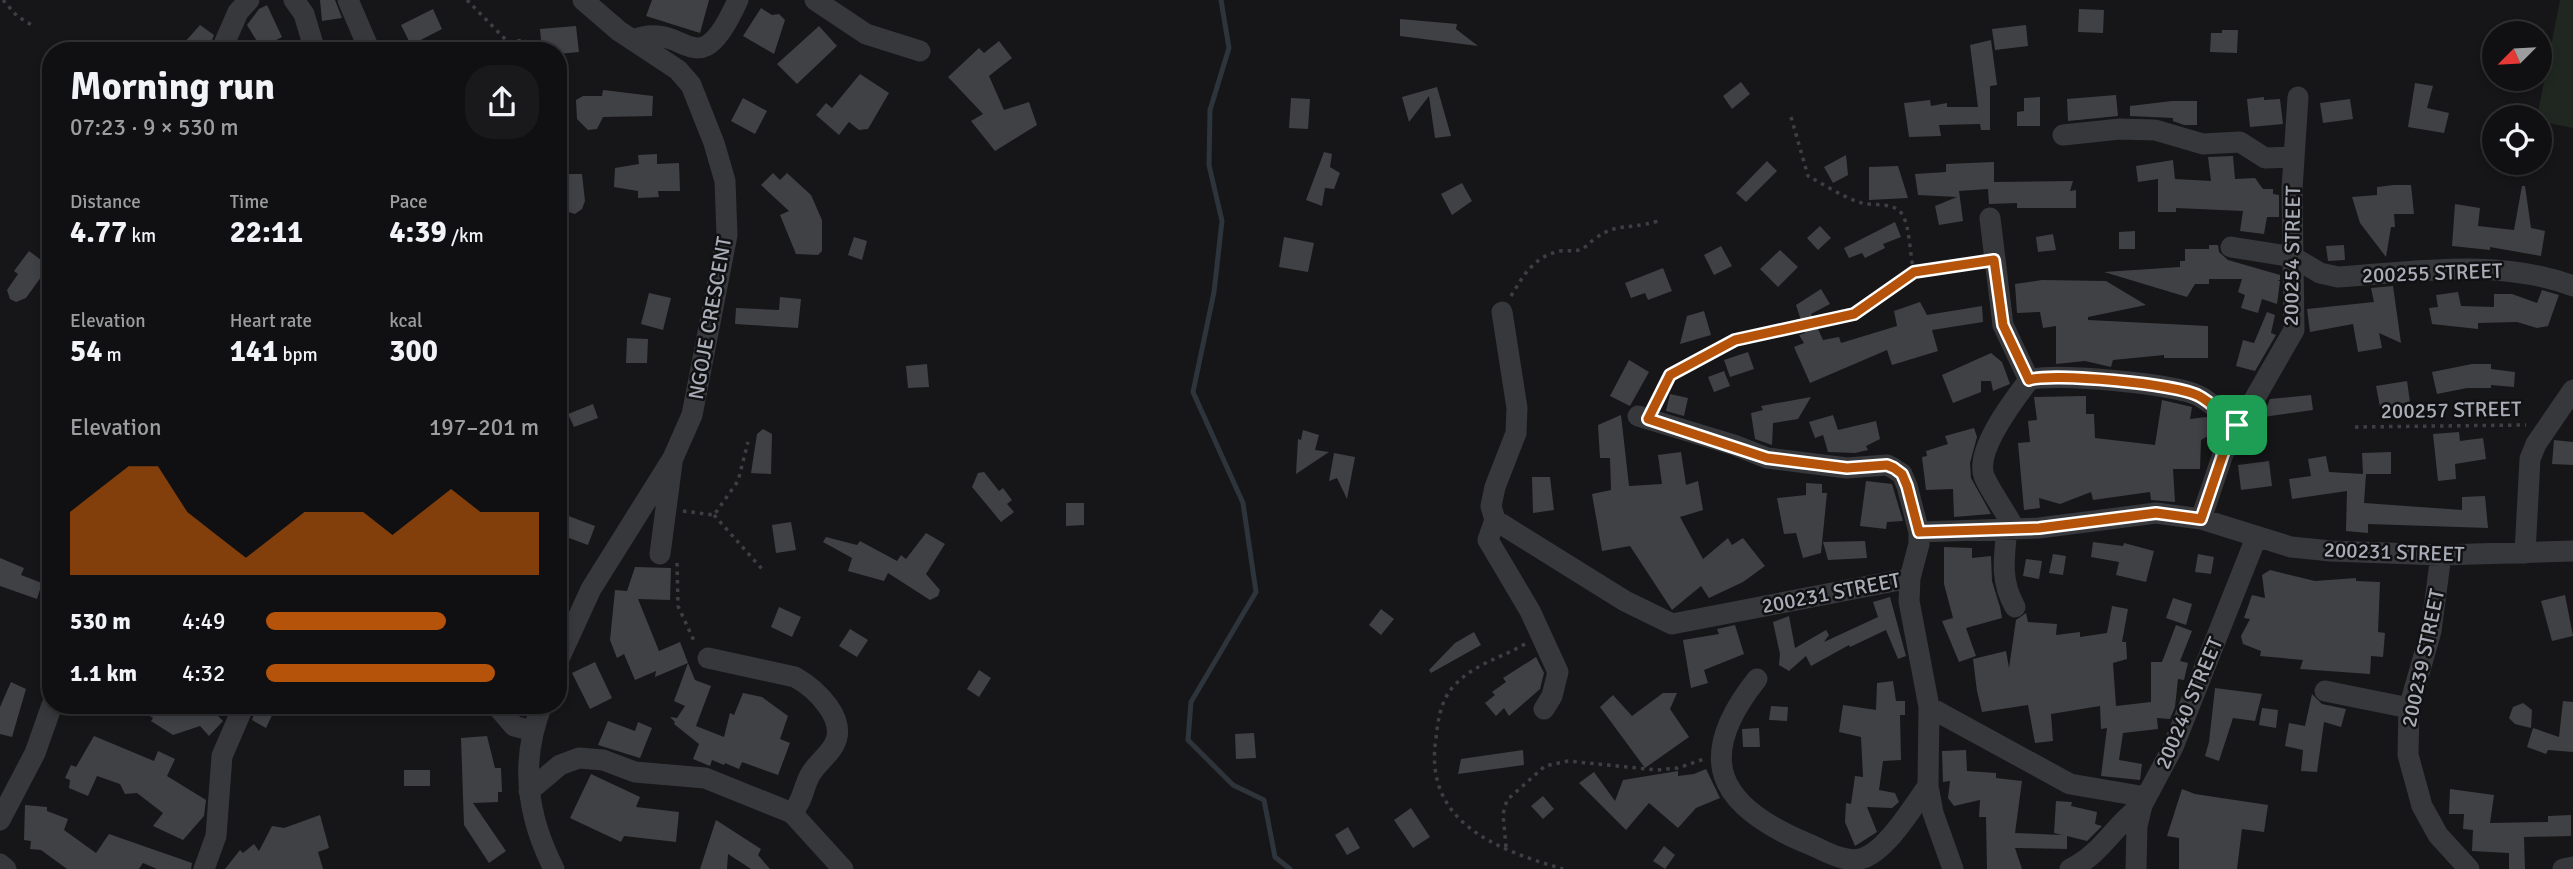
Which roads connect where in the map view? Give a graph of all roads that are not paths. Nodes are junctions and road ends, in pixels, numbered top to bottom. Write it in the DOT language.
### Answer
graph roads {
  1 [pos="249,0"];
  2 [pos="293,0"];
  3 [pos="348,0"];
  4 [pos="583,0"];
  5 [pos="738,0"];
  6 [pos="815,0"];
  7 [pos="633,40"];
  8 [pos="225,42"];
  9 [pos="312,42"];
  10 [pos="366,42"];
  11 [pos="920,51"];
  12 [pos="2298,97"];
  13 [pos="2063,135"];
  14 [pos="2294,157"];
  15 [pos="1990,218"];
  16 [pos="2231,247"];
  17 [pos="2292,257"];
  18 [pos="2573,286"];
  19 [pos="1502,312"];
  20 [pos="2029,380"];
  21 [pos="2573,390"];
  22 [pos="1643,417"];
  23 [pos="2237,425"];
  24 [pos="673,458"];
  25 [pos="2201,519"];
  26 [pos="1495,520"];
  27 [pos="2011,528"];
  28 [pos="1919,532"];
  29 [pos="2256,538"];
  30 [pos="2573,551"];
  31 [pos="2525,553"];
  32 [pos="669,554"];
  33 [pos="2441,555"];
  34 [pos="1910,578"];
  35 [pos="2015,607"];
  36 [pos="567,643"];
  37 [pos="708,658"];
  38 [pos="1756,679"];
  39 [pos="2325,691"];
  40 [pos="1929,707"];
  41 [pos="2409,708"];
  42 [pos="1544,709"];
  43 [pos="49,714"];
  44 [pos="240,714"];
  45 [pos="504,714"];
  46 [pos="538,714"];
  47 [pos="531,731"];
  48 [pos="1928,786"];
  49 [pos="528,791"];
  50 [pos="2144,801"];
  51 [pos="792,813"];
  52 [pos="0,820"];
  53 [pos="0,864"];
  54 [pos="2573,867"];
  55 [pos="6,869"];
  56 [pos="204,869"];
  57 [pos="554,869"];
  58 [pos="843,869"];
  59 [pos="1953,869"];
  60 [pos="2070,869"];
  61 [pos="2136,869"];
  62 [pos="2469,869"];
  63 [pos="2563,869"];
  1 -- 8 [label="street"];
  2 -- 9 [label="street"];
  3 -- 10 [label="street"];
  4 -- 7 [label="street, NGOJE CRESCENT"];
  5 -- 7 [label="street"];
  6 -- 11 [label="street"];
  7 -- 24 [label="street, NGOJE CRESCENT"];
  12 -- 14 [label="street, 200254 STREET"];
  13 -- 14 [label="street"];
  14 -- 17 [label="street, 200254 STREET"];
  15 -- 20 [label="street"];
  16 -- 17 [label="street, 200255 STREET"];
  17 -- 18 [label="street, 200255 STREET"];
  17 -- 23 [label="street, 200254 STREET"];
  19 -- 26 [label="street"];
  20 -- 23 [label="street"];
  20 -- 27 [label="street"];
  21 -- 31 [label="street"];
  22 -- 28 [label="street"];
  23 -- 25 [label="street, 200254 STREET"];
  24 -- 32 [label="street"];
  24 -- 36 [label="street, NGOJE CRESCENT"];
  25 -- 27 [label="street, 200231 STREET"];
  25 -- 29 [label="street, 200231 STREET"];
  26 -- 34 [label="street, 200231 STREET"];
  26 -- 42 [label="street"];
  27 -- 28 [label="street, 200231 STREET"];
  27 -- 35 [label="street"];
  28 -- 34 [label="street, 200231 STREET"];
  29 -- 33 [label="street, 200231 STREET"];
  29 -- 50 [label="street, 200240 STREET"];
  30 -- 31 [label="street, 200231 STREET"];
  31 -- 33 [label="street, 200231 STREET"];
  33 -- 41 [label="street, 200239 STREET"];
  34 -- 40 [label="street"];
  37 -- 51 [label="street"];
  38 -- 48 [label="street"];
  39 -- 41 [label="street"];
  40 -- 48 [label="street"];
  40 -- 50 [label="street"];
  41 -- 62 [label="street, 200239 STREET"];
  43 -- 52 [label="street"];
  44 -- 56 [label="street"];
  45 -- 47 [label="street"];
  46 -- 47 [label="street"];
  47 -- 49 [label="street"];
  48 -- 59 [label="street"];
  49 -- 51 [label="street"];
  49 -- 57 [label="street"];
  50 -- 60 [label="street"];
  50 -- 61 [label="street, 200240 STREET"];
  51 -- 58 [label="street"];
  53 -- 55 [label="street"];
  54 -- 63 [label="street"];
}
